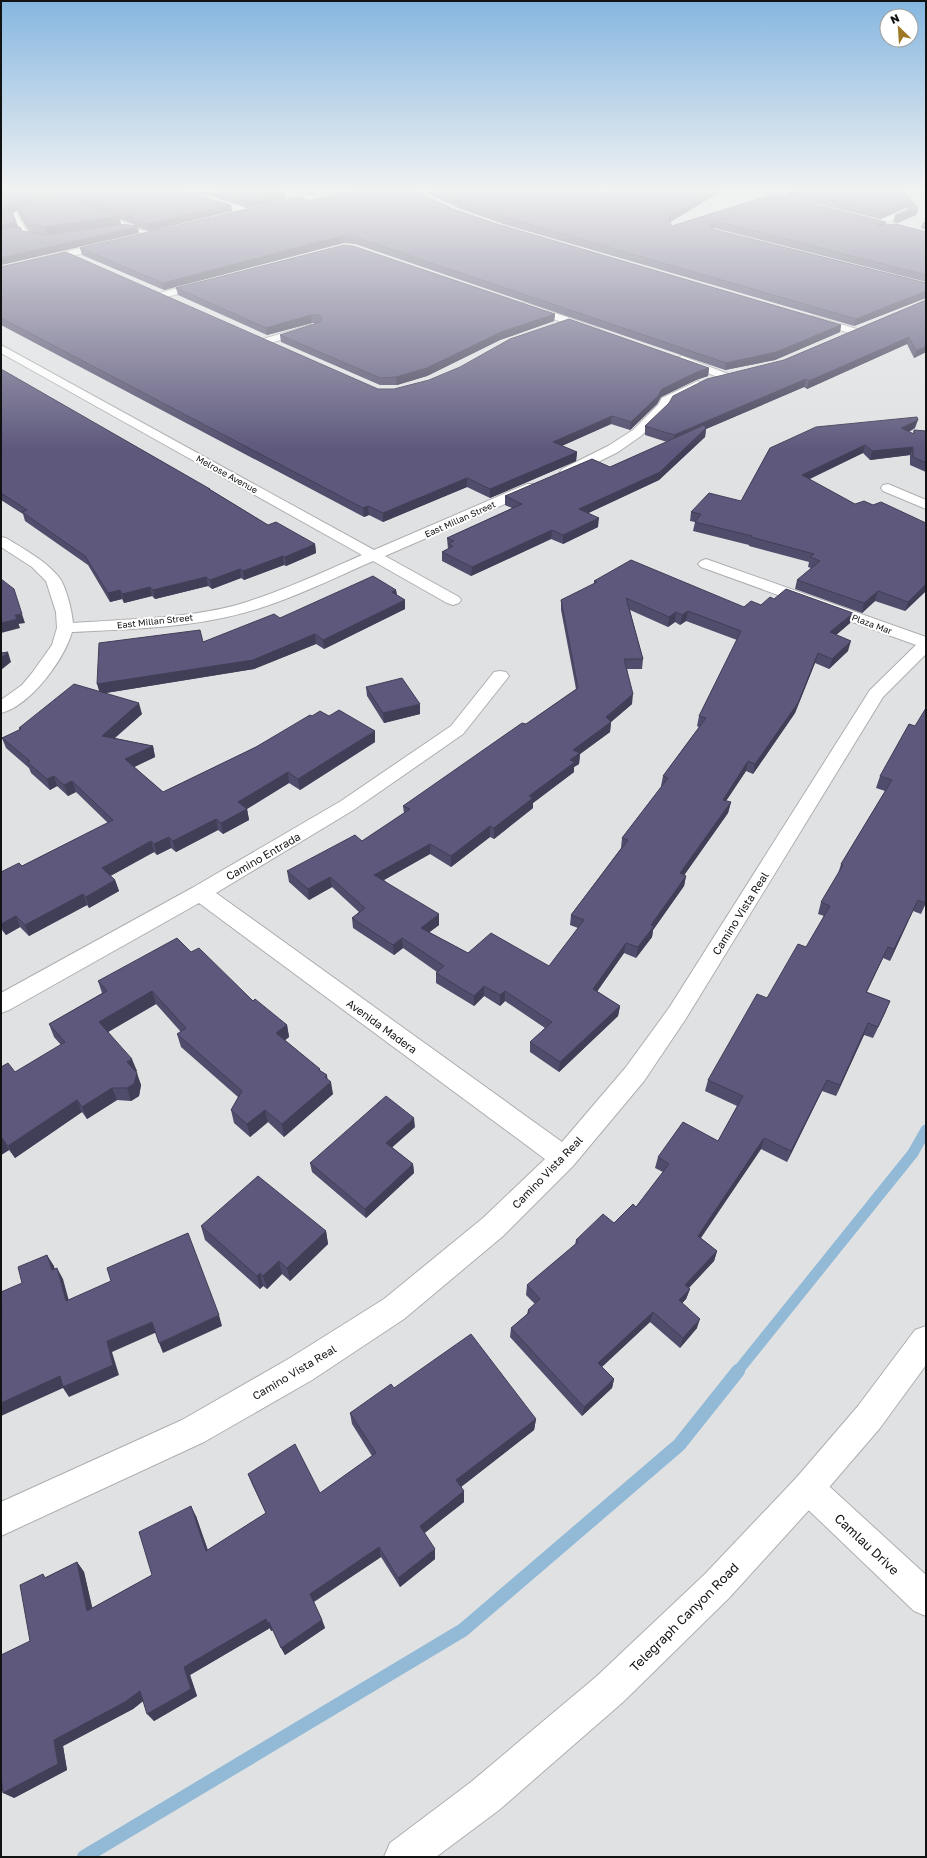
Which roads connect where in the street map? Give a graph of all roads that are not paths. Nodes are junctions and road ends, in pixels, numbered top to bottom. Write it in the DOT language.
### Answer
graph roads {
  1 [pos="215,281"];
  2 [pos="177,301"];
  3 [pos="515,302"];
  4 [pos="804,317"];
  5 [pos="570,321"];
  6 [pos="316,326"];
  7 [pos="555,326"];
  8 [pos="603,333"];
  9 [pos="255,336"];
  10 [pos="833,340"];
  11 [pos="267,341"];
  12 [pos="280,347"];
  13 [pos="1,348"];
  14 [pos="672,356"];
  15 [pos="888,488"];
  16 [pos="926,505"];
  17 [pos="1,541"];
  18 [pos="375,556"];
  19 [pos="706,564"];
  20 [pos="453,600"];
  21 [pos="64,628"];
  22 [pos="926,644"];
  23 [pos="500,676"];
  24 [pos="1,708"];
  25 [pos="200,893"];
  26 [pos="1,1004"];
  27 [pos="564,1158"];
  28 [pos="926,1340"];
  29 [pos="808,1488"];
  30 [pos="1,1519"];
  31 [pos="926,1599"];
  32 [pos="404,1857"];
  1 -- 2 [label="street"];
  3 -- 5 [label="street"];
  4 -- 10 [label="street"];
  5 -- 7 [label="street"];
  5 -- 8 [label="street"];
  6 -- 11 [label="street"];
  9 -- 11 [label="street"];
  11 -- 12 [label="street"];
  13 -- 18 [label="street, Melrose Avenue"];
  14 -- 18 [label="street, East Millan Street"];
  15 -- 16 [label="street"];
  17 -- 21 [label="street"];
  18 -- 20 [label="street, Melrose Avenue"];
  18 -- 21 [label="street, East Millan Street"];
  19 -- 22 [label="street, Plaza Mar"];
  21 -- 24 [label="street"];
  22 -- 27 [label="street, Camino Vista Real"];
  23 -- 25 [label="street, Camino Entrada"];
  25 -- 26 [label="street, Camino Entrada"];
  25 -- 27 [label="street, Avenida Madera"];
  27 -- 30 [label="street, Camino Vista Real"];
  28 -- 29 [label="street, Telegraph Canyon Road"];
  29 -- 31 [label="street, Camlau Drive"];
  29 -- 32 [label="street, Telegraph Canyon Road"];
}
